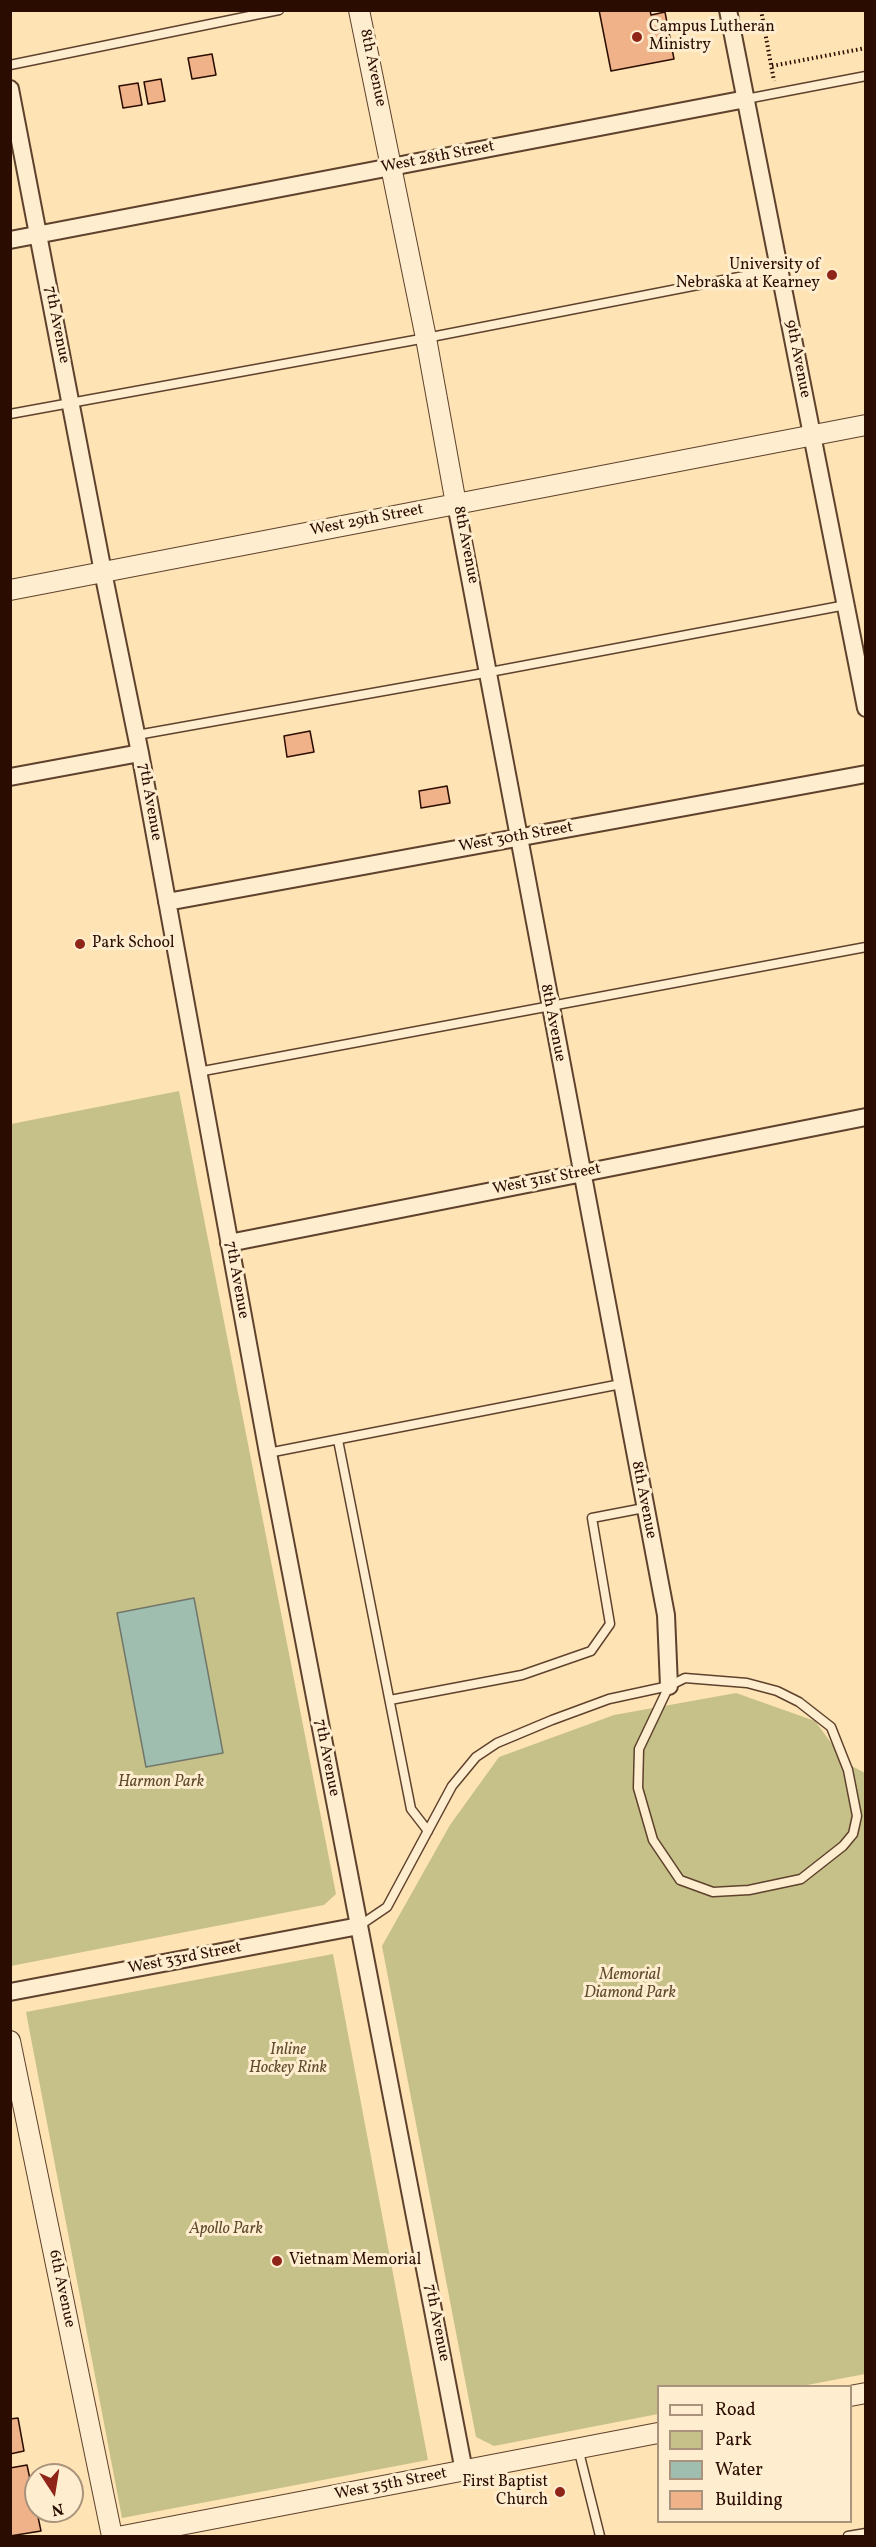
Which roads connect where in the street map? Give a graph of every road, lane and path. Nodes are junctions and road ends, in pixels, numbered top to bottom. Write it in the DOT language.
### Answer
graph roads {
  1 [pos="279,10"];
  2 [pos="359,10"];
  3 [pos="728,10"];
  4 [pos="761,10"];
  5 [pos="866,48"];
  6 [pos="10,65"];
  7 [pos="772,66"];
  8 [pos="866,76"];
  9 [pos="10,89"];
  10 [pos="776,93"];
  11 [pos="746,99"];
  12 [pos="393,167"];
  13 [pos="38,235"];
  14 [pos="10,240"];
  15 [pos="780,269"];
  16 [pos="426,338"];
  17 [pos="70,403"];
  18 [pos="10,414"];
  19 [pos="866,425"];
  20 [pos="812,435"];
  21 [pos="456,504"];
  22 [pos="103,572"];
  23 [pos="10,590"];
  24 [pos="846,605"];
  25 [pos="490,672"];
  26 [pos="866,708"];
  27 [pos="137,735"];
  28 [pos="140,753"];
  29 [pos="866,774"];
  30 [pos="10,777"];
  31 [pos="518,838"];
  32 [pos="167,902"];
  33 [pos="866,947"];
  34 [pos="549,1006"];
  35 [pos="198,1072"];
  36 [pos="866,1118"];
  37 [pos="581,1173"];
  38 [pos="229,1243"];
  39 [pos="621,1384"];
  40 [pos="338,1440"];
  41 [pos="267,1454"];
  42 [pos="644,1508"];
  43 [pos="669,1686"];
  44 [pos="390,1700"];
  45 [pos="429,1831"];
  46 [pos="359,1926"];
  47 [pos="10,1992"];
  48 [pos="10,2041"];
  49 [pos="657,2433"];
  50 [pos="578,2448"];
  51 [pos="464,2471"];
  52 [pos="866,2533"];
  53 [pos="112,2536"];
  54 [pos="123,2536"];
  55 [pos="600,2536"];
  56 [pos="848,2536"];
  1 -- 6 [label="lane"];
  2 -- 12 [label="street, 8th Avenue"];
  3 -- 11 [label="street, 9th Avenue"];
  4 -- 7 [label="path"];
  5 -- 7 [label="path"];
  7 -- 10 [label="path"];
  8 -- 10 [label="lane, West 28th Street"];
  9 -- 13 [label="street, 7th Avenue"];
  10 -- 11 [label="lane, West 28th Street"];
  11 -- 12 [label="street, West 28th Street"];
  11 -- 15 [label="street, 9th Avenue"];
  12 -- 13 [label="street, West 28th Street"];
  12 -- 16 [label="street, 8th Avenue"];
  13 -- 14 [label="street, West 28th Street"];
  13 -- 17 [label="street, 7th Avenue"];
  15 -- 16 [label="lane"];
  15 -- 20 [label="street, 9th Avenue"];
  16 -- 17 [label="lane"];
  16 -- 21 [label="street, 8th Avenue"];
  17 -- 18 [label="lane"];
  17 -- 22 [label="street, 7th Avenue"];
  19 -- 20 [label="street, West 29th Street"];
  20 -- 21 [label="street, West 29th Street"];
  20 -- 24 [label="street, 9th Avenue"];
  21 -- 22 [label="street, West 29th Street"];
  21 -- 25 [label="street, 8th Avenue"];
  22 -- 23 [label="street, West 29th Street"];
  22 -- 27 [label="street, 7th Avenue"];
  24 -- 25 [label="lane"];
  24 -- 26 [label="street, 9th Avenue"];
  25 -- 27 [label="lane"];
  25 -- 31 [label="street, 8th Avenue"];
  27 -- 28 [label="street, 7th Avenue"];
  28 -- 30 [label="street"];
  28 -- 32 [label="street, 7th Avenue"];
  29 -- 31 [label="street, West 30th Street"];
  31 -- 32 [label="street, West 30th Street"];
  31 -- 34 [label="street, 8th Avenue"];
  32 -- 35 [label="street, 7th Avenue"];
  33 -- 34 [label="lane"];
  34 -- 35 [label="lane"];
  34 -- 37 [label="street, 8th Avenue"];
  35 -- 38 [label="street, 7th Avenue"];
  36 -- 37 [label="street, West 31st Street"];
  37 -- 38 [label="street, West 31st Street"];
  37 -- 39 [label="street, 8th Avenue"];
  38 -- 41 [label="street, 7th Avenue"];
  39 -- 40 [label="lane"];
  39 -- 42 [label="street, 8th Avenue"];
  40 -- 41 [label="lane"];
  40 -- 44 [label="lane"];
  41 -- 46 [label="street, 7th Avenue"];
  42 -- 43 [label="street, 8th Avenue"];
  42 -- 44 [label="lane"];
  43 -- 43 [label="lane"];
  43 -- 45 [label="lane"];
  44 -- 45 [label="lane"];
  45 -- 46 [label="lane"];
  46 -- 47 [label="street, West 33rd Street"];
  46 -- 51 [label="street, 7th Avenue"];
  48 -- 53 [label="street, 6th Avenue"];
  49 -- 50 [label="street, West 35th Street"];
  50 -- 51 [label="street, West 35th Street"];
  50 -- 55 [label="lane"];
  51 -- 54 [label="street, West 35th Street"];
  52 -- 56 [label="lane"];
}
